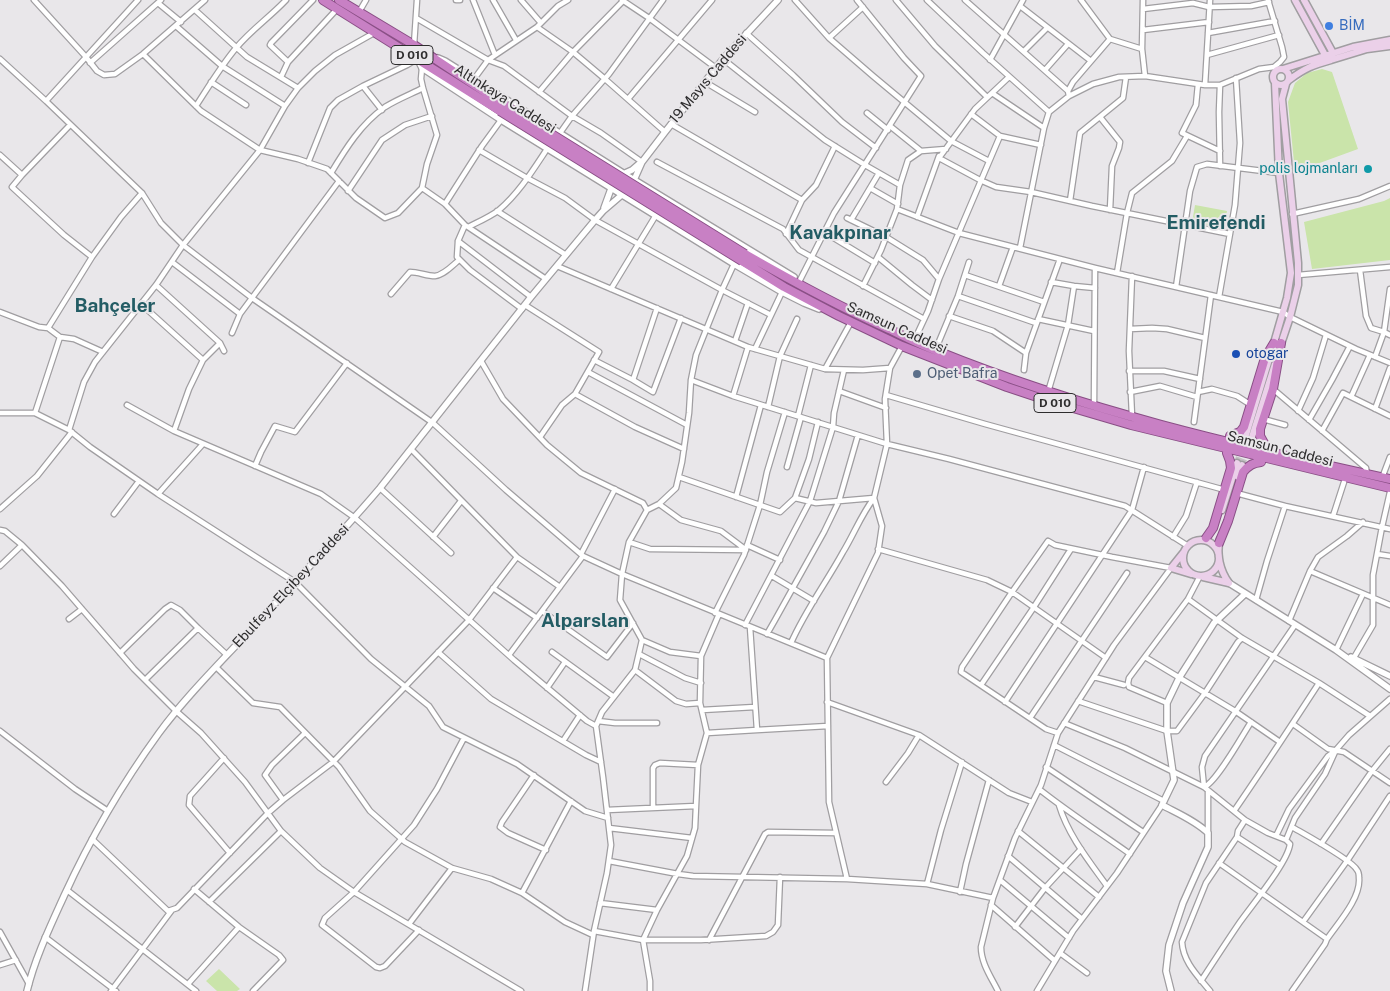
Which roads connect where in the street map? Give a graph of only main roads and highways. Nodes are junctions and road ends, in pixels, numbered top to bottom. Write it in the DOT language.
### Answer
graph roads {
  1 [pos="323,0"];
  2 [pos="339,0"];
  3 [pos="1295,0"];
  4 [pos="1304,0"];
  5 [pos="1390,40"];
  6 [pos="1390,46"];
  7 [pos="1333,53"];
  8 [pos="1325,56"];
  9 [pos="1331,60"];
  10 [pos="1278,69"];
  11 [pos="1288,82"];
  12 [pos="1275,83"];
  13 [pos="501,107"];
  14 [pos="627,186"];
  15 [pos="740,260"];
  16 [pos="1278,343"];
  17 [pos="1132,416"];
  18 [pos="1131,425"];
  19 [pos="1230,436"];
  20 [pos="1249,436"];
  21 [pos="1266,445"];
  22 [pos="1226,453"];
  23 [pos="1261,462"];
  24 [pos="1366,478"];
  25 [pos="1386,478"];
  26 [pos="1390,488"];
  27 [pos="1202,539"];
  28 [pos="1219,543"];
  29 [pos="1188,546"];
  30 [pos="1219,556"];
  31 [pos="1199,576"];
  1 -- 13 [label="highway, Altınkaya Caddesi / D 010"];
  2 -- 13 [label="highway, Altınkaya Caddesi / D 010"];
  3 -- 8 [label="main road"];
  4 -- 7 [label="main road"];
  5 -- 7 [label="main road"];
  6 -- 9 [label="main road"];
  7 -- 8 [label="main road"];
  7 -- 9 [label="main road"];
  8 -- 9 [label="main road"];
  8 -- 10 [label="main road"];
  9 -- 11 [label="main road"];
  10 -- 11 [label="main road"];
  10 -- 12 [label="main road"];
  11 -- 12 [label="main road"];
  11 -- 16 [label="main road"];
  12 -- 16 [label="main road"];
  13 -- 14 [label="highway, Altınkaya Caddesi / D 010, bridge"];
  14 -- 15 [label="highway, Samsun Caddesi / D 010, bridge"];
  15 -- 17 [label="highway, Samsun Caddesi / D 010"];
  15 -- 18 [label="highway, Samsun Caddesi / D 010"];
  16 -- 19 [label="highway"];
  16 -- 20 [label="main road"];
  16 -- 21 [label="highway"];
  17 -- 19 [label="highway"];
  17 -- 24 [label="highway, Samsun Caddesi / D 010"];
  18 -- 22 [label="highway"];
  18 -- 24 [label="highway, Samsun Caddesi / D 010"];
  19 -- 21 [label="highway"];
  21 -- 24 [label="highway"];
  22 -- 23 [label="highway"];
  22 -- 27 [label="highway"];
  23 -- 24 [label="highway"];
  23 -- 28 [label="highway"];
  24 -- 25 [label="highway, Samsun Caddesi / D 010"];
  24 -- 26 [label="highway, Samsun Caddesi / D 010"];
  27 -- 28 [label="main road"];
  27 -- 29 [label="main road"];
  27 -- 30 [label="main road"];
  28 -- 30 [label="main road"];
  29 -- 31 [label="main road"];
  29 -- 31 [label="main road"];
  30 -- 31 [label="main road"];
  30 -- 31 [label="main road"];
}
